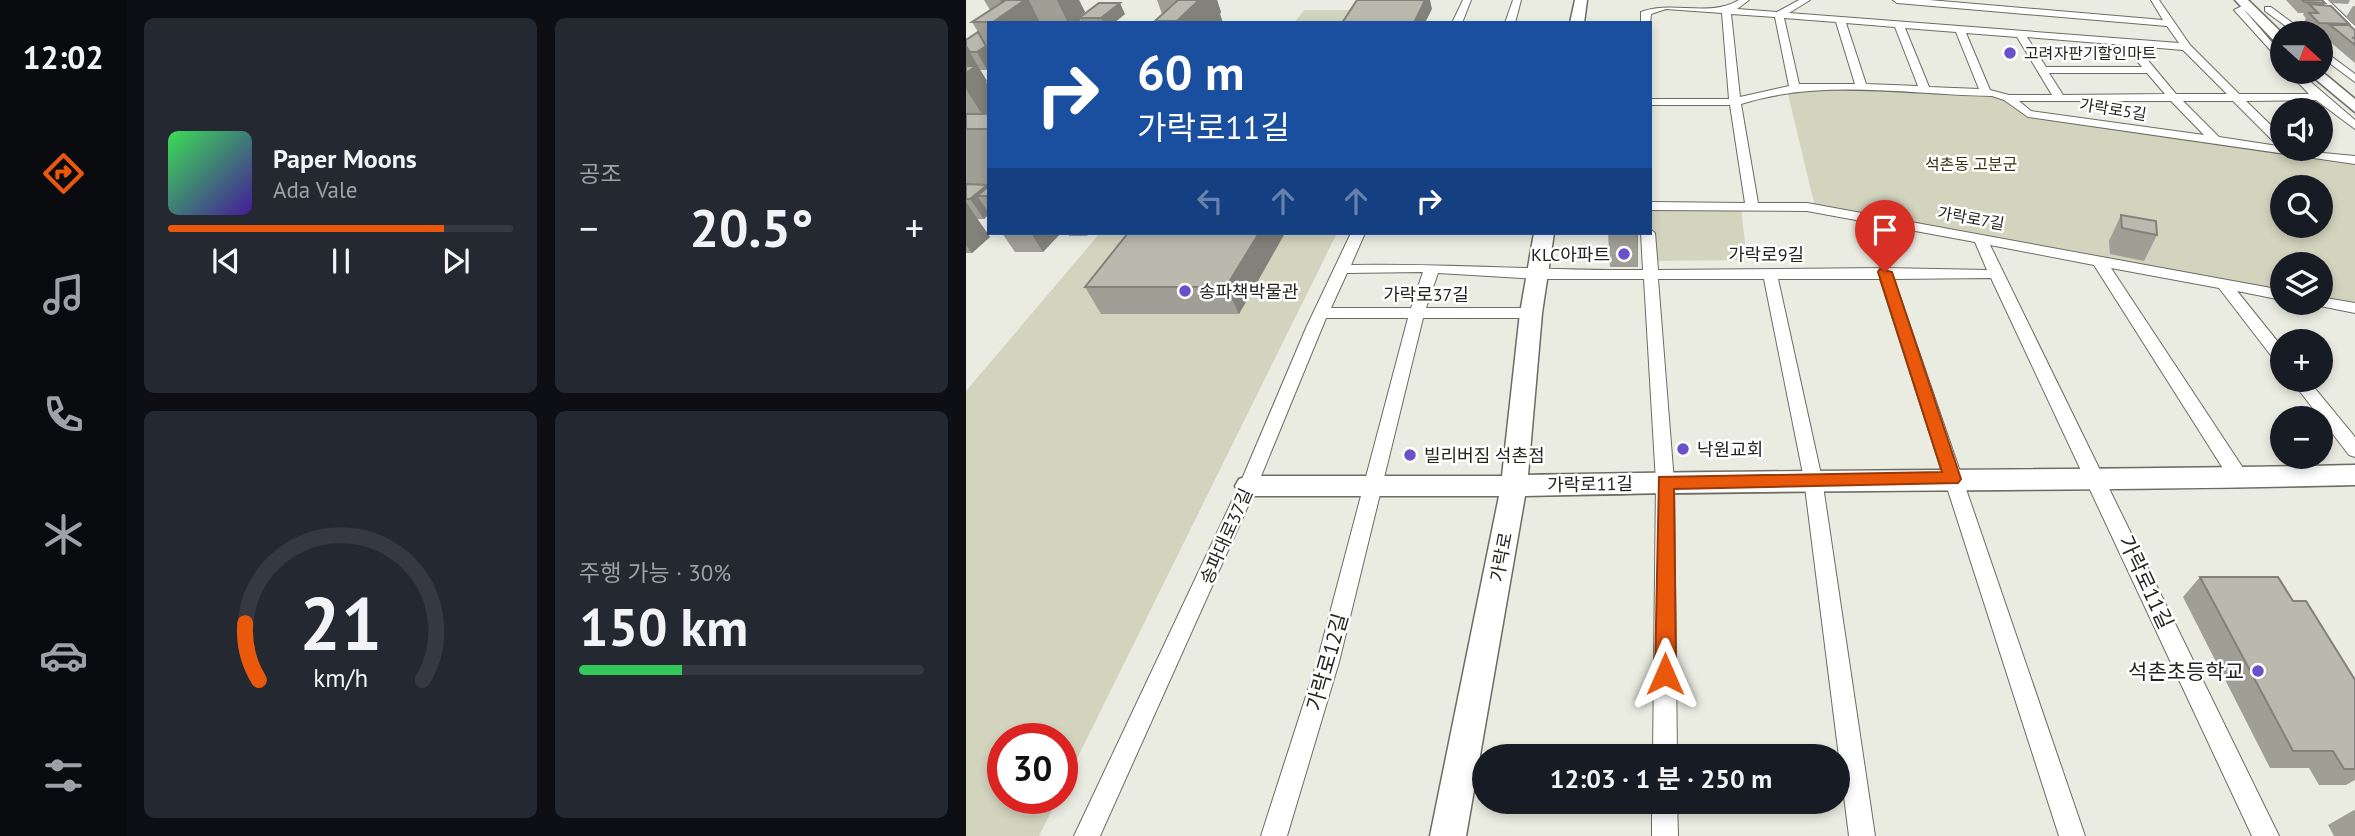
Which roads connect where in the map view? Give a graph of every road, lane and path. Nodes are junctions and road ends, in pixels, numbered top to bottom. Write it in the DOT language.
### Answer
graph roads {
  1 [pos="1467,0"];
  2 [pos="1517,0"];
  3 [pos="1581,0"];
  4 [pos="1745,0"];
  5 [pos="1806,0"];
  6 [pos="1897,0"];
  7 [pos="2155,0"];
  8 [pos="2323,0"];
  9 [pos="1956,2"];
  10 [pos="2244,3"];
  11 [pos="2264,4"];
  12 [pos="2022,5"];
  13 [pos="1726,12"];
  14 [pos="1779,15"];
  15 [pos="1840,20"];
  16 [pos="1458,21"];
  17 [pos="1511,21"];
  18 [pos="1577,21"];
  19 [pos="1646,21"];
  20 [pos="2279,21"];
  21 [pos="2286,21"];
  22 [pos="2168,23"];
  23 [pos="1899,24"];
  24 [pos="1960,29"];
  25 [pos="2270,29"];
  26 [pos="2355,31"];
  27 [pos="2020,34"];
  28 [pos="2127,42"];
  29 [pos="2270,46"];
  30 [pos="2186,47"];
  31 [pos="2333,62"];
  32 [pos="2339,67"];
  33 [pos="2355,68"];
  34 [pos="2042,70"];
  35 [pos="2150,70"];
  36 [pos="2333,75"];
  37 [pos="2355,79"];
  38 [pos="2305,84"];
  39 [pos="2328,84"];
  40 [pos="1861,86"];
  41 [pos="1795,88"];
  42 [pos="1924,89"];
  43 [pos="2355,92"];
  44 [pos="1986,93"];
  45 [pos="2172,96"];
  46 [pos="2059,97"];
  47 [pos="2239,97"];
  48 [pos="2319,97"];
  49 [pos="2008,98"];
  50 [pos="1652,102"];
  51 [pos="1735,102"];
  52 [pos="2355,107"];
  53 [pos="2355,126"];
  54 [pos="2270,130"];
  55 [pos="2217,142"];
  56 [pos="2270,149"];
  57 [pos="2333,157"];
  58 [pos="2355,160"];
  59 [pos="1652,206"];
  60 [pos="1752,207"];
  61 [pos="1357,235"];
  62 [pos="1544,235"];
  63 [pos="1648,235"];
  64 [pos="1979,237"];
  65 [pos="2098,259"];
  66 [pos="1432,268"];
  67 [pos="1341,269"];
  68 [pos="1885,272"];
  69 [pos="1653,273"];
  70 [pos="1770,274"];
  71 [pos="1994,274"];
  72 [pos="1538,275"];
  73 [pos="2223,283"];
  74 [pos="2270,293"];
  75 [pos="2333,304"];
  76 [pos="2355,308"];
  77 [pos="1321,313"];
  78 [pos="1417,313"];
  79 [pos="1531,313"];
  80 [pos="2270,343"];
  81 [pos="2309,392"];
  82 [pos="2355,450"];
  83 [pos="2355,475"];
  84 [pos="2238,476"];
  85 [pos="1813,479"];
  86 [pos="1952,479"];
  87 [pos="2097,481"];
  88 [pos="1665,482"];
  89 [pos="1248,486"];
  90 [pos="1514,486"];
  91 [pos="1375,487"];
  92 [pos="1665,744"];
  93 [pos="1665,814"];
  94 [pos="1087,836"];
  95 [pos="1274,836"];
  96 [pos="1448,836"];
  97 [pos="1665,836"];
  98 [pos="1862,836"];
  99 [pos="2072,836"];
  100 [pos="2266,836"];
  1 -- 16 [label="street"];
  2 -- 17 [label="street"];
  3 -- 18 [label="street"];
  4 -- 13 [label="street"];
  5 -- 14 [label="street"];
  6 -- 9 [label="street"];
  7 -- 22 [label="street"];
  8 -- 26 [label="street"];
  9 -- 12 [label="street"];
  10 -- 25 [label="street"];
  10 -- 29 [label="street"];
  11 -- 20 [label="street"];
  11 -- 21 [label="street"];
  12 -- 22 [label="street"];
  13 -- 14 [label="street"];
  13 -- 19 [label="street"];
  13 -- 51 [label="street"];
  14 -- 15 [label="street"];
  14 -- 41 [label="street"];
  15 -- 23 [label="street"];
  15 -- 40 [label="street"];
  22 -- 30 [label="street"];
  23 -- 24 [label="street"];
  23 -- 42 [label="street"];
  24 -- 27 [label="street"];
  24 -- 44 [label="street"];
  27 -- 28 [label="street"];
  27 -- 34 [label="street, 가락로5길"];
  28 -- 30 [label="street"];
  28 -- 35 [label="street, 가락로5길"];
  30 -- 47 [label="street"];
  31 -- 32 [label="street"];
  32 -- 33 [label="street"];
  32 -- 37 [label="street"];
  34 -- 35 [label="street, 가락로5길"];
  34 -- 46 [label="street, 가락로5길"];
  35 -- 45 [label="street, 가락로5길"];
  36 -- 43 [label="street"];
  38 -- 48 [label="street"];
  39 -- 52 [label="street"];
  40 -- 41 [label="street, 가락로5길"];
  40 -- 42 [label="street, 가락로5길"];
  41 -- 51 [label="street, 가락로5길"];
  42 -- 44 [label="street, 가락로5길"];
  44 -- 49 [label="street, 가락로5길"];
  45 -- 46 [label="street, 가락로5길"];
  45 -- 47 [label="street, 가락로5길"];
  45 -- 55 [label="street, 가락로5길"];
  46 -- 49 [label="street, 가락로5길"];
  47 -- 48 [label="street, 가락로5길"];
  47 -- 54 [label="street"];
  48 -- 53 [label="street"];
  49 -- 55 [label="street, 가락로5길"];
  50 -- 51 [label="street, 가락로5길"];
  51 -- 60 [label="street"];
  55 -- 56 [label="street, 가락로5길"];
  57 -- 58 [label="street, 가락로5길"];
  59 -- 60 [label="street, 가락로7길"];
  60 -- 64 [label="street, 가락로7길"];
  61 -- 67 [label="street, 송파대로37길"];
  62 -- 72 [label="street, 가락로"];
  63 -- 69 [label="street"];
  64 -- 65 [label="street, 가락로7길"];
  64 -- 71 [label="street, 가락로11길"];
  65 -- 73 [label="street, 가락로7길"];
  65 -- 84 [label="street"];
  66 -- 67 [label="street"];
  66 -- 72 [label="street"];
  66 -- 78 [label="street, 가락로12길"];
  67 -- 77 [label="street, 송파대로37길"];
  68 -- 70 [label="street, 가락로9길"];
  68 -- 71 [label="street, 가락로9길"];
  68 -- 86 [label="street"];
  69 -- 70 [label="street, 가락로9길"];
  69 -- 72 [label="street, 가락로9길"];
  69 -- 88 [label="street"];
  70 -- 85 [label="street"];
  71 -- 87 [label="street, 가락로11길"];
  72 -- 79 [label="street, 가락로"];
  73 -- 74 [label="street, 가락로7길"];
  73 -- 80 [label="street"];
  75 -- 76 [label="street"];
  77 -- 78 [label="street, 가락로37길"];
  77 -- 89 [label="street, 송파대로37길"];
  78 -- 79 [label="street, 가락로37길"];
  78 -- 91 [label="street, 가락로12길"];
  79 -- 90 [label="street, 가락로"];
  81 -- 82 [label="street"];
  83 -- 84 [label="street, 가락로11길"];
  84 -- 87 [label="street, 가락로11길"];
  85 -- 86 [label="street, 가락로11길"];
  85 -- 88 [label="street, 가락로11길"];
  85 -- 98 [label="street"];
  86 -- 87 [label="street, 가락로11길"];
  86 -- 99 [label="street"];
  87 -- 100 [label="street, 가락로11길"];
  88 -- 90 [label="street, 가락로11길"];
  88 -- 92 [label="street"];
  89 -- 91 [label="street"];
  89 -- 94 [label="street, 송파대로37길"];
  90 -- 91 [label="street"];
  90 -- 96 [label="street, 가락로"];
  91 -- 95 [label="street, 가락로12길"];
  93 -- 97 [label="street"];
}
